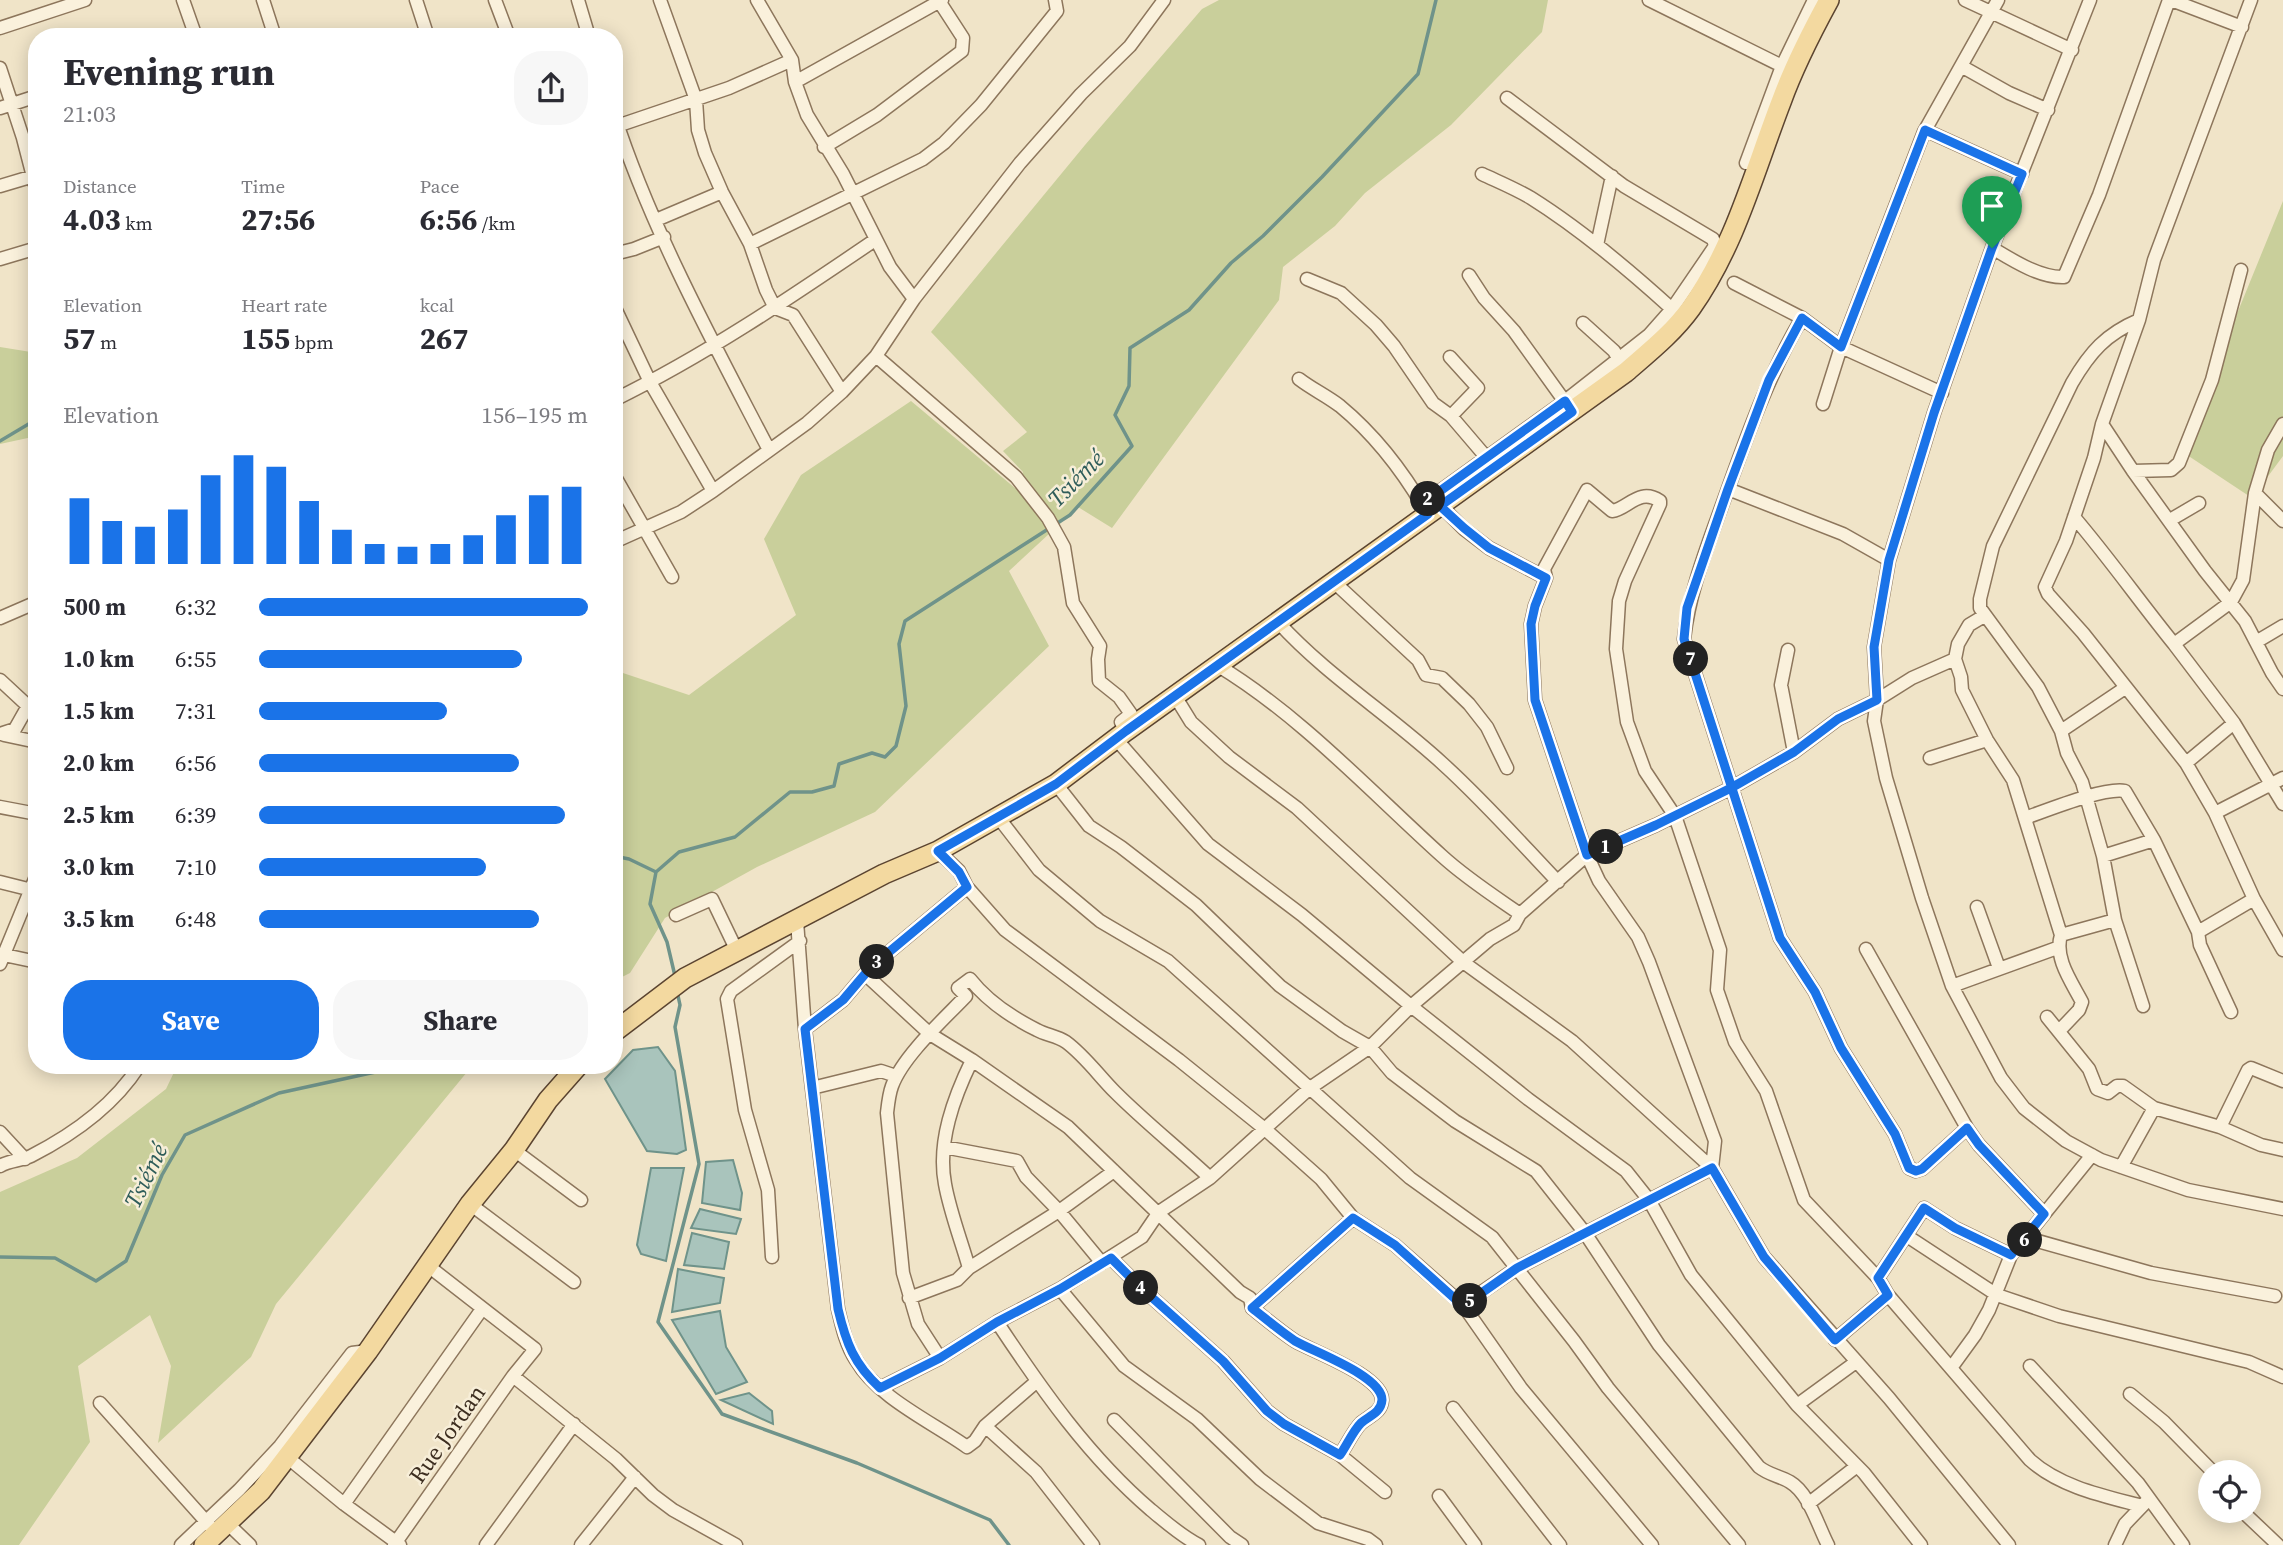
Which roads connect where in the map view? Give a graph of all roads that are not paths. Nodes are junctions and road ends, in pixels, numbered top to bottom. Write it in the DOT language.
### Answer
graph roads {
  1 [pos="85,0"];
  2 [pos="184,0"];
  3 [pos="263,0"];
  4 [pos="416,0"];
  5 [pos="495,0"];
  6 [pos="578,0"];
  7 [pos="660,0"];
  8 [pos="1055,0"];
  9 [pos="1164,0"];
  10 [pos="1649,0"];
  11 [pos="1814,0"];
  12 [pos="1829,0"];
  13 [pos="1965,0"];
  14 [pos="1998,0"];
  15 [pos="2170,0"];
  16 [pos="2251,0"];
  17 [pos="941,1"];
  18 [pos="2088,1"];
  19 [pos="763,2"];
  20 [pos="1992,12"];
  21 [pos="2242,27"];
  22 [pos="0,28"];
  23 [pos="193,28"];
  24 [pos="272,28"];
  25 [pos="425,28"];
  26 [pos="506,28"];
  27 [pos="586,28"];
  28 [pos="2072,50"];
  29 [pos="792,60"];
  30 [pos="1782,66"];
  31 [pos="1961,66"];
  32 [pos="0,68"];
  33 [pos="795,82"];
  34 [pos="1507,98"];
  35 [pos="28,99"];
  36 [pos="696,100"];
  37 [pos="6,106"];
  38 [pos="2048,110"];
  39 [pos="623,120"];
  40 [pos="1925,130"];
  41 [pos="623,142"];
  42 [pos="824,147"];
  43 [pos="28,161"];
  44 [pos="1746,163"];
  45 [pos="1482,174"];
  46 [pos="2022,174"];
  47 [pos="1612,176"];
  48 [pos="28,178"];
  49 [pos="0,186"];
  50 [pos="722,192"];
  51 [pos="853,195"];
  52 [pos="656,220"];
  53 [pos="664,237"];
  54 [pos="875,240"];
  55 [pos="750,244"];
  56 [pos="1597,246"];
  57 [pos="1992,248"];
  58 [pos="28,251"];
  59 [pos="623,252"];
  60 [pos="0,259"];
  61 [pos="2241,270"];
  62 [pos="1469,275"];
  63 [pos="1307,279"];
  64 [pos="1734,283"];
  65 [pos="914,299"];
  66 [pos="775,308"];
  67 [pos="1672,309"];
  68 [pos="1802,318"];
  69 [pos="2139,320"];
  70 [pos="1583,323"];
  71 [pos="623,325"];
  72 [pos="715,344"];
  73 [pos="1841,347"];
  74 [pos="876,356"];
  75 [pos="1450,357"];
  76 [pos="1623,366"];
  77 [pos="1299,379"];
  78 [pos="650,382"];
  79 [pos="842,392"];
  80 [pos="1942,393"];
  81 [pos="623,396"];
  82 [pos="1823,404"];
  83 [pos="1568,407"];
  84 [pos="1451,416"];
  85 [pos="2102,424"];
  86 [pos="2283,424"];
  87 [pos="769,450"];
  88 [pos="1486,457"];
  89 [pos="2133,471"];
  90 [pos="1728,489"];
  91 [pos="623,491"];
  92 [pos="713,491"];
  93 [pos="2255,493"];
  94 [pos="2199,503"];
  95 [pos="1430,508"];
  96 [pos="2074,517"];
  97 [pos="2169,520"];
  98 [pos="2283,521"];
  99 [pos="645,530"];
  100 [pos="623,539"];
  101 [pos="1889,560"];
  102 [pos="672,577"];
  103 [pos="1546,578"];
  104 [pos="1334,582"];
  105 [pos="2231,602"];
  106 [pos="28,606"];
  107 [pos="1984,616"];
  108 [pos="0,618"];
  109 [pos="1278,622"];
  110 [pos="2283,626"];
  111 [pos="2256,642"];
  112 [pos="2174,644"];
  113 [pos="1788,650"];
  114 [pos="1955,659"];
  115 [pos="1217,666"];
  116 [pos="0,680"];
  117 [pos="2124,688"];
  118 [pos="2283,690"];
  119 [pos="1175,696"];
  120 [pos="28,699"];
  121 [pos="1877,700"];
  122 [pos="28,708"];
  123 [pos="2234,723"];
  124 [pos="2061,731"];
  125 [pos="1121,735"];
  126 [pos="28,739"];
  127 [pos="1987,740"];
  128 [pos="1794,752"];
  129 [pos="1930,758"];
  130 [pos="2186,763"];
  131 [pos="1507,768"];
  132 [pos="2278,781"];
  133 [pos="1056,784"];
  134 [pos="1731,788"];
  135 [pos="2087,797"];
  136 [pos="2283,804"];
  137 [pos="0,807"];
  138 [pos="28,812"];
  139 [pos="2215,813"];
  140 [pos="1675,816"];
  141 [pos="998,817"];
  142 [pos="2025,818"];
  143 [pos="2154,840"];
  144 [pos="938,851"];
  145 [pos="1587,855"];
  146 [pos="2103,856"];
  147 [pos="0,882"];
  148 [pos="1558,882"];
  149 [pos="967,887"];
  150 [pos="28,889"];
  151 [pos="2254,899"];
  152 [pos="28,902"];
  153 [pos="1977,907"];
  154 [pos="1520,914"];
  155 [pos="676,915"];
  156 [pos="2115,920"];
  157 [pos="797,921"];
  158 [pos="2198,932"];
  159 [pos="2061,935"];
  160 [pos="800,941"];
  161 [pos="2057,948"];
  162 [pos="736,949"];
  163 [pos="1866,950"];
  164 [pos="2283,950"];
  165 [pos="1,958"];
  166 [pos="28,961"];
  167 [pos="1463,962"];
  168 [pos="1999,968"];
  169 [pos="864,974"];
  170 [pos="1952,986"];
  171 [pos="1411,1006"];
  172 [pos="2143,1006"];
  173 [pos="2231,1012"];
  174 [pos="2047,1017"];
  175 [pos="623,1025"];
  176 [pos="805,1029"];
  177 [pos="2059,1031"];
  178 [pos="930,1034"];
  179 [pos="1370,1047"];
  180 [pos="972,1060"];
  181 [pos="133,1074"];
  182 [pos="571,1074"];
  183 [pos="896,1076"];
  184 [pos="2283,1080"];
  185 [pos="812,1088"];
  186 [pos="1310,1088"];
  187 [pos="2154,1108"];
  188 [pos="2220,1127"];
  189 [pos="1967,1128"];
  190 [pos="1266,1130"];
  191 [pos="0,1132"];
  192 [pos="944,1147"];
  193 [pos="514,1150"];
  194 [pos="2283,1150"];
  195 [pos="2092,1155"];
  196 [pos="25,1158"];
  197 [pos="0,1166"];
  198 [pos="2121,1167"];
  199 [pos="1712,1168"];
  200 [pos="1114,1171"];
  201 [pos="1210,1178"];
  202 [pos="582,1200"];
  203 [pos="1649,1200"];
  204 [pos="470,1204"];
  205 [pos="2283,1209"];
  206 [pos="1059,1211"];
  207 [pos="1159,1212"];
  208 [pos="2044,1214"];
  209 [pos="1353,1218"];
  210 [pos="1585,1233"];
  211 [pos="1908,1236"];
  212 [pos="2027,1238"];
  213 [pos="2011,1255"];
  214 [pos="772,1257"];
  215 [pos="1106,1260"];
  216 [pos="427,1265"];
  217 [pos="969,1268"];
  218 [pos="1517,1268"];
  219 [pos="1878,1278"];
  220 [pos="574,1282"];
  221 [pos="1060,1289"];
  222 [pos="1888,1295"];
  223 [pos="1997,1295"];
  224 [pos="2275,1296"];
  225 [pos="909,1298"];
  226 [pos="1463,1306"];
  227 [pos="1252,1308"];
  228 [pos="482,1309"];
  229 [pos="997,1322"];
  230 [pos="1835,1340"];
  231 [pos="368,1351"];
  232 [pos="940,1358"];
  233 [pos="1856,1363"];
  234 [pos="2029,1366"];
  235 [pos="1951,1368"];
  236 [pos="513,1376"];
  237 [pos="2283,1377"];
  238 [pos="1036,1382"];
  239 [pos="880,1388"];
  240 [pos="2130,1394"];
  241 [pos="100,1403"];
  242 [pos="1797,1405"];
  243 [pos="1453,1408"];
  244 [pos="1114,1420"];
  245 [pos="574,1424"];
  246 [pos="985,1426"];
  247 [pos="1340,1455"];
  248 [pos="287,1457"];
  249 [pos="2201,1460"];
  250 [pos="1857,1466"];
  251 [pos="635,1477"];
  252 [pos="1385,1492"];
  253 [pos="1439,1496"];
  254 [pos="2146,1503"];
  255 [pos="344,1504"];
  256 [pos="1808,1504"];
  257 [pos="2255,1523"];
  258 [pos="213,1530"];
  259 [pos="396,1544"];
  260 [pos="181,1545"];
  261 [pos="250,1545"];
  262 [pos="486,1545"];
  263 [pos="581,1545"];
  264 [pos="737,1545"];
  265 [pos="1093,1545"];
  266 [pos="1199,1545"];
  267 [pos="1242,1545"];
  268 [pos="1376,1545"];
  269 [pos="1475,1545"];
  270 [pos="1560,1545"];
  271 [pos="1652,1545"];
  272 [pos="1739,1545"];
  273 [pos="1828,1545"];
  274 [pos="1921,1545"];
  275 [pos="2009,1545"];
  276 [pos="2115,1545"];
  277 [pos="2183,1545"];
  278 [pos="2278,1545"];
  1 -- 22 [label="street"];
  2 -- 23 [label="street"];
  3 -- 24 [label="street"];
  4 -- 25 [label="street"];
  5 -- 26 [label="street"];
  6 -- 27 [label="street"];
  7 -- 36 [label="street"];
  8 -- 51 [label="street"];
  9 -- 65 [label="street"];
  10 -- 30 [label="street"];
  11 -- 30 [label="street"];
  12 -- 76 [label="main road"];
  13 -- 20 [label="street"];
  14 -- 20 [label="street"];
  15 -- 21 [label="street"];
  15 -- 57 [label="street"];
  16 -- 21 [label="street"];
  17 -- 33 [label="street"];
  17 -- 42 [label="street"];
  18 -- 28 [label="street"];
  19 -- 29 [label="street"];
  20 -- 28 [label="street"];
  20 -- 31 [label="street"];
  21 -- 69 [label="street"];
  28 -- 38 [label="street"];
  29 -- 33 [label="street"];
  29 -- 36 [label="street"];
  30 -- 44 [label="street"];
  31 -- 38 [label="street"];
  31 -- 40 [label="street"];
  32 -- 37 [label="street"];
  33 -- 42 [label="street"];
  34 -- 47 [label="street"];
  35 -- 37 [label="street"];
  36 -- 39 [label="street"];
  36 -- 50 [label="street"];
  37 -- 43 [label="street"];
  38 -- 46 [label="street"];
  40 -- 46 [label="street"];
  40 -- 73 [label="street"];
  41 -- 52 [label="street"];
  42 -- 51 [label="street"];
  45 -- 56 [label="street"];
  46 -- 57 [label="street"];
  47 -- 56 [label="street"];
  47 -- 67 [label="street"];
  48 -- 49 [label="street"];
  50 -- 52 [label="street"];
  50 -- 55 [label="street"];
  51 -- 54 [label="street"];
  51 -- 55 [label="street"];
  52 -- 53 [label="street"];
  53 -- 59 [label="street"];
  53 -- 72 [label="street"];
  54 -- 65 [label="street"];
  54 -- 66 [label="street"];
  55 -- 66 [label="street"];
  56 -- 67 [label="street"];
  57 -- 80 [label="street"];
  58 -- 60 [label="street"];
  61 -- 89 [label="street"];
  62 -- 83 [label="street"];
  63 -- 84 [label="street"];
  64 -- 68 [label="street"];
  65 -- 74 [label="street"];
  66 -- 72 [label="street"];
  66 -- 79 [label="street"];
  67 -- 76 [label="street"];
  68 -- 73 [label="street"];
  68 -- 90 [label="street"];
  69 -- 85 [label="street"];
  69 -- 107 [label="street"];
  70 -- 76 [label="street"];
  71 -- 78 [label="street"];
  72 -- 78 [label="street"];
  72 -- 87 [label="street"];
  73 -- 80 [label="street"];
  73 -- 82 [label="street"];
  74 -- 79 [label="street"];
  74 -- 125 [label="street"];
  75 -- 84 [label="street"];
  76 -- 83 [label="main road"];
  77 -- 95 [label="street"];
  78 -- 81 [label="street"];
  78 -- 92 [label="street"];
  79 -- 87 [label="street"];
  80 -- 101 [label="street"];
  83 -- 88 [label="street"];
  83 -- 95 [label="main road"];
  84 -- 88 [label="street"];
  85 -- 89 [label="street"];
  85 -- 96 [label="street"];
  86 -- 93 [label="street"];
  87 -- 92 [label="street"];
  88 -- 95 [label="street"];
  89 -- 97 [label="street"];
  90 -- 101 [label="street"];
  90 -- 134 [label="street"];
  91 -- 99 [label="street"];
  92 -- 99 [label="street"];
  93 -- 98 [label="street"];
  93 -- 105 [label="street"];
  94 -- 97 [label="street"];
  95 -- 103 [label="street"];
  95 -- 104 [label="main road"];
  96 -- 112 [label="street"];
  96 -- 117 [label="street"];
  97 -- 105 [label="street"];
  99 -- 100 [label="street"];
  99 -- 102 [label="street"];
  101 -- 121 [label="street"];
  103 -- 140 [label="street"];
  103 -- 145 [label="street"];
  104 -- 109 [label="main road"];
  104 -- 131 [label="street"];
  105 -- 111 [label="street"];
  105 -- 112 [label="street"];
  106 -- 108 [label="street"];
  107 -- 114 [label="street"];
  107 -- 124 [label="street"];
  109 -- 115 [label="main road"];
  109 -- 148 [label="street"];
  110 -- 111 [label="street"];
  111 -- 118 [label="street"];
  112 -- 123 [label="street"];
  113 -- 128 [label="street"];
  114 -- 121 [label="street"];
  114 -- 127 [label="street"];
  115 -- 119 [label="main road"];
  115 -- 154 [label="street"];
  116 -- 120 [label="street"];
  117 -- 124 [label="street"];
  117 -- 130 [label="street"];
  119 -- 125 [label="main road"];
  119 -- 167 [label="street"];
  121 -- 128 [label="street"];
  121 -- 170 [label="street"];
  122 -- 126 [label="street"];
  123 -- 130 [label="street"];
  123 -- 132 [label="street"];
  124 -- 135 [label="street"];
  125 -- 133 [label="main road"];
  125 -- 171 [label="street"];
  127 -- 129 [label="street"];
  127 -- 142 [label="street"];
  128 -- 134 [label="street"];
  130 -- 139 [label="street"];
  132 -- 136 [label="street"];
  132 -- 139 [label="street"];
  133 -- 141 [label="main road"];
  133 -- 179 [label="street"];
  134 -- 140 [label="street"];
  134 -- 189 [label="street"];
  135 -- 142 [label="street"];
  135 -- 143 [label="street"];
  135 -- 146 [label="street"];
  137 -- 138 [label="street"];
  139 -- 151 [label="street"];
  140 -- 145 [label="street"];
  140 -- 219 [label="street"];
  141 -- 144 [label="main road"];
  141 -- 186 [label="street"];
  142 -- 159 [label="street"];
  143 -- 146 [label="street"];
  143 -- 158 [label="street"];
  144 -- 149 [label="street"];
  144 -- 157 [label="main road"];
  145 -- 148 [label="street"];
  145 -- 199 [label="street"];
  146 -- 156 [label="street"];
  147 -- 150 [label="street"];
  148 -- 154 [label="street"];
  149 -- 169 [label="street"];
  149 -- 190 [label="street"];
  151 -- 158 [label="street"];
  151 -- 164 [label="street"];
  152 -- 165 [label="street"];
  153 -- 168 [label="street"];
  154 -- 167 [label="street"];
  155 -- 162 [label="street"];
  156 -- 159 [label="street"];
  156 -- 172 [label="street"];
  157 -- 160 [label="street"];
  157 -- 162 [label="main road"];
  158 -- 173 [label="street"];
  159 -- 161 [label="street"];
  160 -- 176 [label="street"];
  160 -- 214 [label="street"];
  161 -- 168 [label="street"];
  161 -- 177 [label="street"];
  162 -- 175 [label="main road"];
  163 -- 189 [label="street"];
  165 -- 166 [label="street"];
  167 -- 171 [label="street"];
  167 -- 199 [label="street"];
  168 -- 170 [label="street"];
  169 -- 176 [label="street"];
  169 -- 178 [label="street"];
  170 -- 195 [label="street"];
  171 -- 179 [label="street"];
  171 -- 203 [label="street"];
  174 -- 177 [label="street"];
  176 -- 185 [label="street"];
  177 -- 187 [label="street"];
  178 -- 180 [label="street"];
  178 -- 183 [label="street"];
  178 -- 201 [label="street"];
  179 -- 186 [label="street"];
  179 -- 210 [label="street"];
  180 -- 192 [label="street"];
  180 -- 200 [label="street"];
  181 -- 196 [label="street"];
  182 -- 193 [label="main road"];
  183 -- 185 [label="street"];
  183 -- 225 [label="street"];
  184 -- 188 [label="street"];
  185 -- 239 [label="street"];
  186 -- 190 [label="street"];
  186 -- 218 [label="street"];
  187 -- 188 [label="street"];
  187 -- 198 [label="street"];
  188 -- 194 [label="street"];
  189 -- 208 [label="street"];
  190 -- 201 [label="street"];
  190 -- 209 [label="street"];
  191 -- 196 [label="street"];
  192 -- 206 [label="street"];
  192 -- 217 [label="street"];
  193 -- 202 [label="street"];
  193 -- 204 [label="main road"];
  195 -- 198 [label="street"];
  195 -- 208 [label="street"];
  196 -- 197 [label="street"];
  198 -- 205 [label="street"];
  199 -- 203 [label="street"];
  199 -- 230 [label="street"];
  200 -- 206 [label="street"];
  200 -- 207 [label="street"];
  201 -- 207 [label="street"];
  203 -- 210 [label="street"];
  203 -- 242 [label="street"];
  204 -- 216 [label="main road"];
  204 -- 220 [label="street"];
  206 -- 215 [label="street"];
  206 -- 217 [label="street"];
  207 -- 215 [label="street"];
  207 -- 227 [label="street"];
  208 -- 212 [label="street"];
  209 -- 226 [label="street"];
  209 -- 227 [label="street"];
  210 -- 218 [label="street"];
  210 -- 256 [label="street"];
  211 -- 213 [label="street"];
  211 -- 219 [label="street"];
  211 -- 223 [label="street"];
  212 -- 213 [label="street"];
  212 -- 224 [label="street"];
  213 -- 223 [label="street"];
  215 -- 221 [label="street"];
  215 -- 247 [label="street"];
  216 -- 228 [label="street"];
  216 -- 231 [label="main road"];
  217 -- 225 [label="street"];
  218 -- 226 [label="street"];
  218 -- 272 [label="street"];
  219 -- 222 [label="street"];
  221 -- 229 [label="street"];
  221 -- 268 [label="street"];
  222 -- 230 [label="street"];
  222 -- 235 [label="street"];
  223 -- 235 [label="street"];
  223 -- 237 [label="street"];
  225 -- 232 [label="street"];
  226 -- 271 [label="street"];
  227 -- 247 [label="street"];
  228 -- 236 [label="street, Rue Jordan"];
  228 -- 255 [label="street"];
  229 -- 232 [label="street"];
  229 -- 238 [label="street"];
  230 -- 233 [label="street"];
  231 -- 248 [label="main road"];
  231 -- 258 [label="street"];
  232 -- 239 [label="street"];
  233 -- 242 [label="street"];
  233 -- 275 [label="street"];
  234 -- 254 [label="street"];
  235 -- 254 [label="street"];
  236 -- 245 [label="street"];
  236 -- 259 [label="street, Rue Jordan"];
  238 -- 246 [label="street"];
  238 -- 266 [label="street"];
  239 -- 246 [label="street"];
  240 -- 249 [label="street"];
  241 -- 258 [label="street"];
  242 -- 250 [label="street"];
  243 -- 270 [label="street"];
  244 -- 267 [label="street"];
  245 -- 251 [label="street"];
  245 -- 262 [label="street"];
  246 -- 265 [label="street"];
  247 -- 252 [label="street"];
  248 -- 255 [label="street"];
  248 -- 258 [label="main road"];
  250 -- 256 [label="street"];
  250 -- 274 [label="street"];
  251 -- 263 [label="street"];
  251 -- 264 [label="street"];
  253 -- 269 [label="street"];
  254 -- 276 [label="street"];
  254 -- 277 [label="street"];
  255 -- 259 [label="street"];
  256 -- 273 [label="street"];
  257 -- 278 [label="street"];
  258 -- 260 [label="street"];
  258 -- 261 [label="street"];
}
